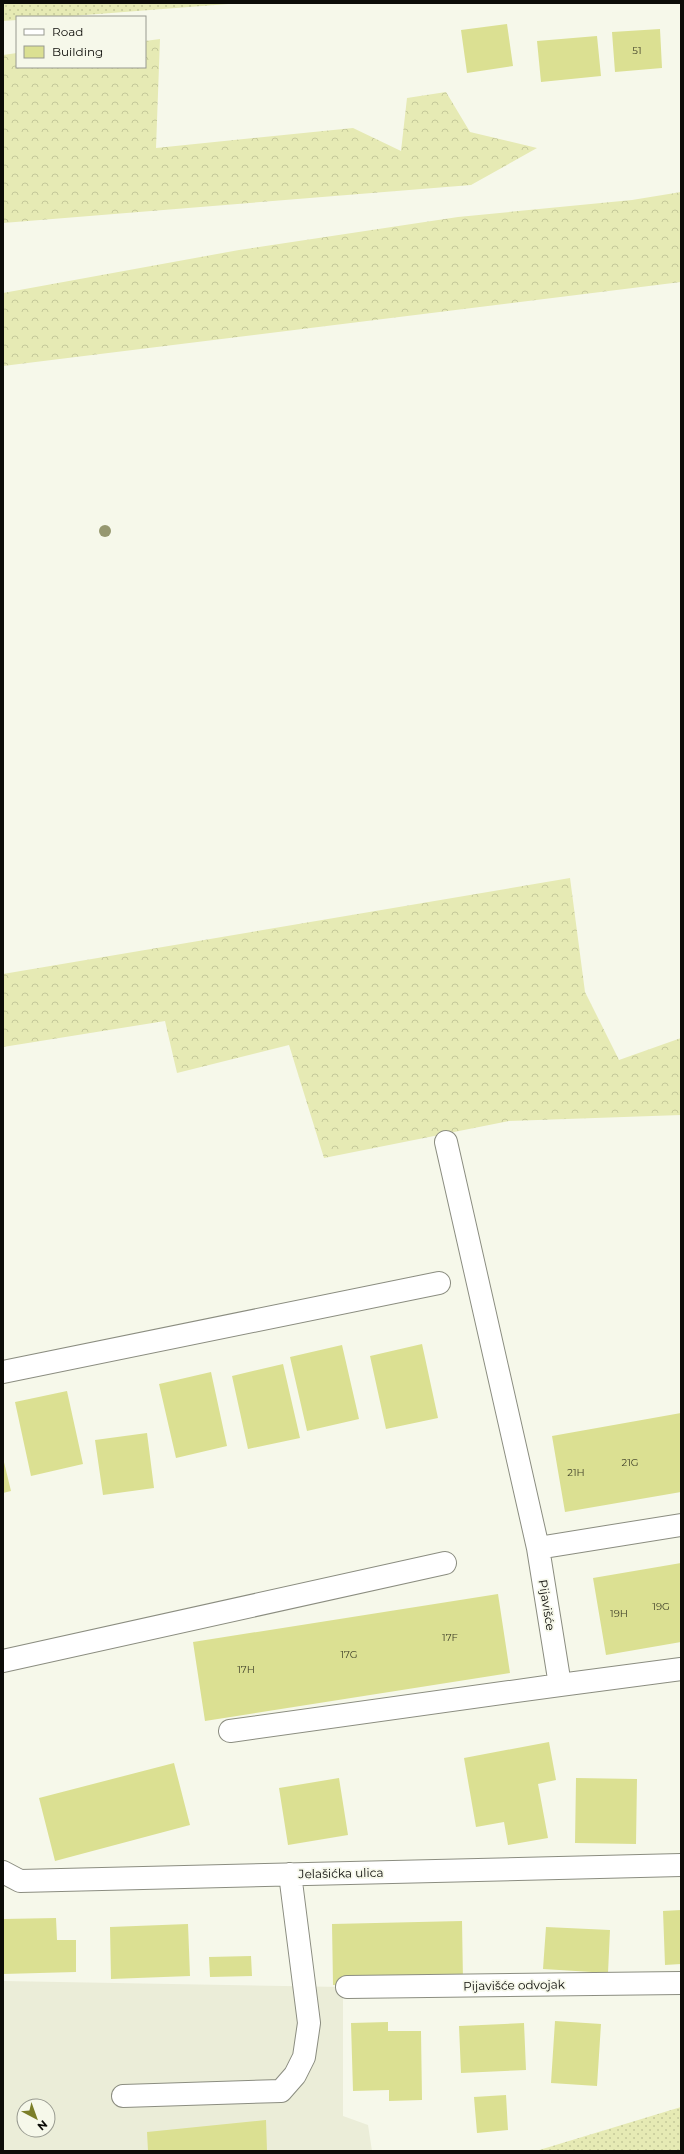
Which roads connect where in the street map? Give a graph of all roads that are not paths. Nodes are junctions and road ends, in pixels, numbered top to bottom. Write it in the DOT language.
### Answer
graph roads {
  1 [pos="446,1142"];
  2 [pos="439,1283"];
  3 [pos="3,1372"];
  4 [pos="681,1525"];
  5 [pos="538,1548"];
  6 [pos="445,1563"];
  7 [pos="3,1661"];
  8 [pos="681,1669"];
  9 [pos="560,1685"];
  10 [pos="230,1731"];
  11 [pos="681,1865"];
  12 [pos="3,1872"];
  13 [pos="290,1874"];
  14 [pos="681,1983"];
  15 [pos="347,1988"];
  16 [pos="123,2096"];
  1 -- 5 [label="street, Pijavišće"];
  2 -- 3 [label="street"];
  4 -- 5 [label="street"];
  5 -- 9 [label="street, Pijavišće"];
  6 -- 7 [label="street"];
  8 -- 9 [label="street"];
  9 -- 10 [label="street"];
  11 -- 13 [label="street, Jelašićka ulica"];
  12 -- 13 [label="street, Jelašićka ulica"];
  13 -- 16 [label="street"];
  14 -- 15 [label="street, Pijavišće odvojak"];
}
